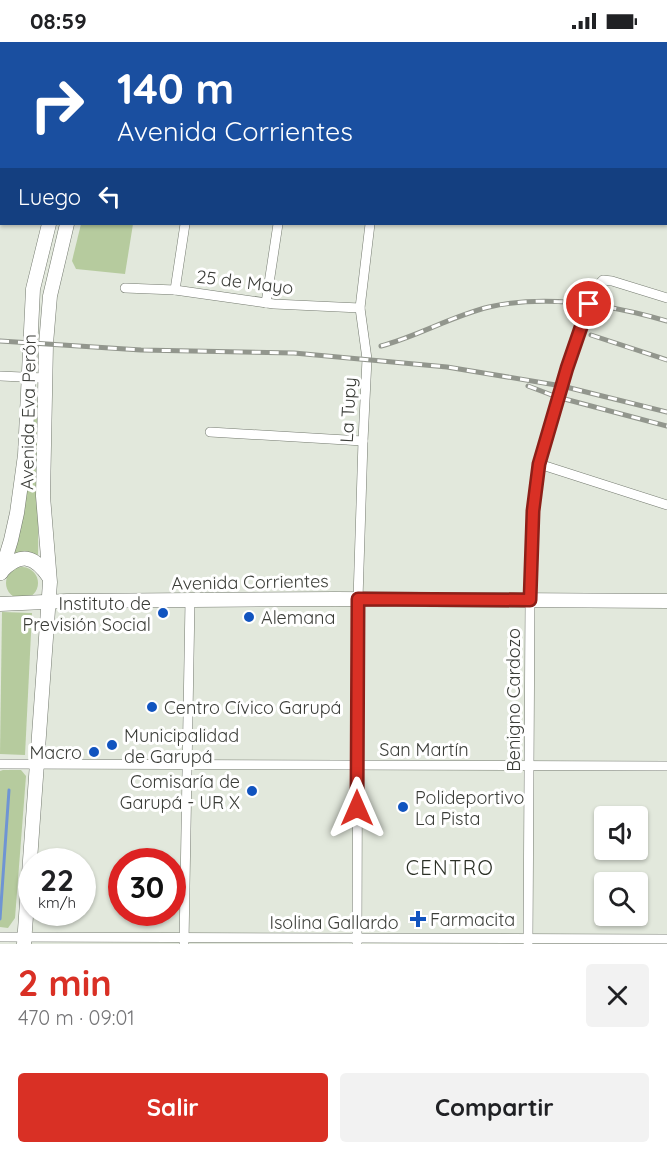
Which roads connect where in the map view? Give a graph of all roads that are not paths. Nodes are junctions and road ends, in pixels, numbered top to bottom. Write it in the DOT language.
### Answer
graph roads {
  1 [pos="49,225"];
  2 [pos="67,225"];
  3 [pos="185,225"];
  4 [pos="278,225"];
  5 [pos="370,225"];
  6 [pos="125,288"];
  7 [pos="175,291"];
  8 [pos="667,298"];
  9 [pos="266,303"];
  10 [pos="360,308"];
  11 [pos="0,376"];
  12 [pos="29,378"];
  13 [pos="45,378"];
  14 [pos="210,432"];
  15 [pos="363,441"];
  16 [pos="539,464"];
  17 [pos="667,506"];
  18 [pos="0,574"];
  19 [pos="49,577"];
  20 [pos="358,599"];
  21 [pos="530,600"];
  22 [pos="190,601"];
  23 [pos="667,601"];
  24 [pos="49,603"];
  25 [pos="0,604"];
  26 [pos="0,764"];
  27 [pos="36,764"];
  28 [pos="187,764"];
  29 [pos="358,765"];
  30 [pos="530,765"];
  31 [pos="667,766"];
  32 [pos="0,937"];
  33 [pos="667,939"];
  34 [pos="24,941"];
  35 [pos="184,941"];
  36 [pos="357,941"];
  37 [pos="528,941"];
  1 -- 12 [label="main road, Avenida Eva Perón"];
  2 -- 13 [label="main road, Avenida Eva Perón"];
  3 -- 7 [label="street"];
  4 -- 9 [label="street"];
  5 -- 10 [label="street, La Tupy"];
  6 -- 7 [label="street, 25 de Mayo"];
  7 -- 9 [label="street, 25 de Mayo"];
  8 -- 16 [label="street, Benigno Cardozo"];
  9 -- 10 [label="street, 25 de Mayo"];
  10 -- 15 [label="street, La Tupy"];
  11 -- 12 [label="street"];
  12 -- 13 [label="street"];
  12 -- 18 [label="main road, Avenida Eva Perón"];
  13 -- 19 [label="main road, Avenida Eva Perón"];
  14 -- 15 [label="street"];
  15 -- 20 [label="street, La Tupy"];
  16 -- 17 [label="street"];
  16 -- 21 [label="street, Benigno Cardozo"];
  18 -- 19 [label="main road"];
  19 -- 24 [label="main road, Avenida Eva Perón"];
  20 -- 21 [label="main road, Avenida Corrientes"];
  20 -- 22 [label="main road, Avenida Corrientes"];
  20 -- 29 [label="street, La Tupy"];
  21 -- 23 [label="main road, Avenida Corrientes"];
  21 -- 30 [label="street, Benigno Cardozo"];
  22 -- 24 [label="main road, Avenida Corrientes"];
  22 -- 28 [label="street"];
  24 -- 25 [label="main road, Avenida Corrientes"];
  24 -- 27 [label="main road, Avenida Eva Perón"];
  26 -- 27 [label="street, San Martín"];
  27 -- 28 [label="street, San Martín"];
  27 -- 34 [label="main road, Avenida Eva Perón"];
  28 -- 29 [label="street, San Martín"];
  28 -- 35 [label="street"];
  29 -- 30 [label="street, San Martín"];
  29 -- 36 [label="street, La Tupy"];
  30 -- 31 [label="street, San Martín"];
  30 -- 37 [label="street, Benigno Cardozo"];
  32 -- 34 [label="street, Isolina Gallardo"];
  33 -- 37 [label="street, Isolina Gallardo"];
  34 -- 35 [label="street, Isolina Gallardo"];
  35 -- 36 [label="street, Isolina Gallardo"];
  36 -- 37 [label="street, Isolina Gallardo"];
}
